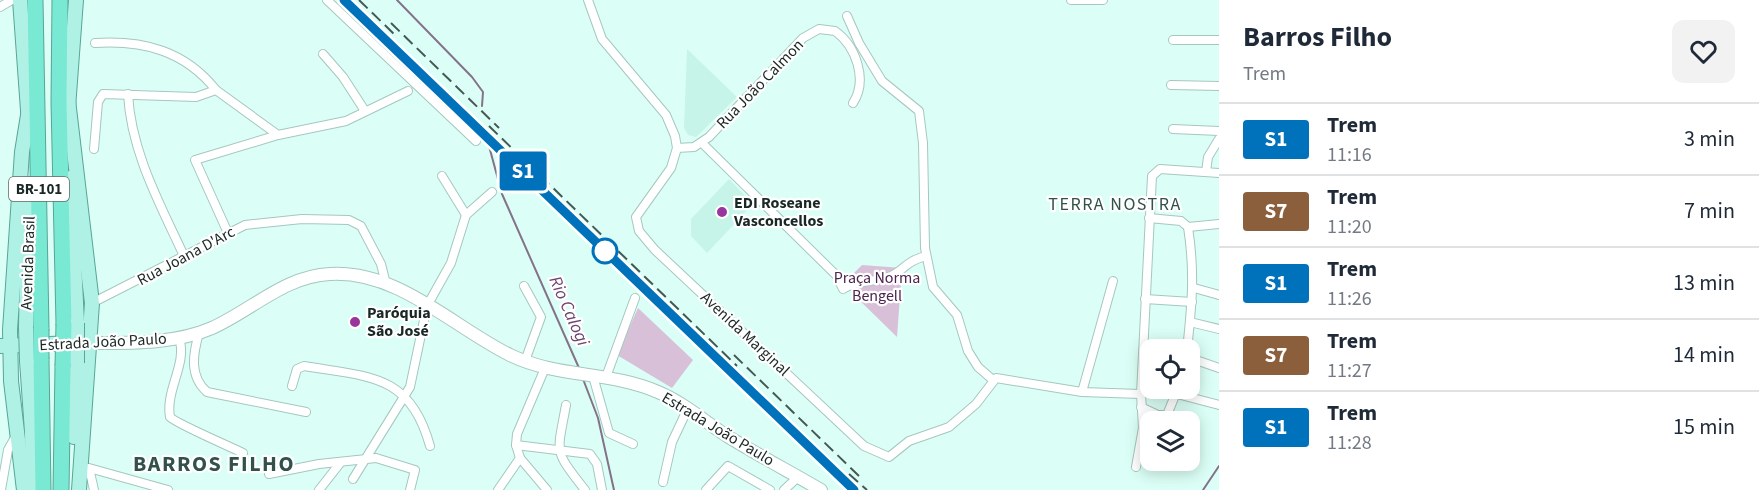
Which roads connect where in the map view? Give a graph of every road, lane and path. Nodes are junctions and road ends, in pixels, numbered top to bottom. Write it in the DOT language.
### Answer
graph roads {
  1 [pos="12,0"];
  2 [pos="20,0"];
  3 [pos="35,0"];
  4 [pos="327,0"];
  5 [pos="588,0"];
  6 [pos="1071,0"];
  7 [pos="1102,0"];
  8 [pos="76,1"];
  9 [pos="60,4"];
  10 [pos="0,7"];
  11 [pos="847,16"];
  12 [pos="1173,40"];
  13 [pos="1219,40"];
  14 [pos="95,43"];
  15 [pos="323,54"];
  16 [pos="1171,85"];
  17 [pos="1219,86"];
  18 [pos="216,90"];
  19 [pos="408,91"];
  20 [pos="128,93"];
  21 [pos="68,100"];
  22 [pos="854,103"];
  23 [pos="365,111"];
  24 [pos="28,115"];
  25 [pos="1173,129"];
  26 [pos="1219,131"];
  27 [pos="278,135"];
  28 [pos="1219,139"];
  29 [pos="476,141"];
  30 [pos="702,143"];
  31 [pos="677,148"];
  32 [pos="94,149"];
  33 [pos="1206,172"];
  34 [pos="1219,173"];
  35 [pos="442,176"];
  36 [pos="492,192"];
  37 [pos="466,215"];
  38 [pos="1149,218"];
  39 [pos="1219,224"];
  40 [pos="1188,227"];
  41 [pos="228,232"];
  42 [pos="184,256"];
  43 [pos="926,256"];
  44 [pos="1113,281"];
  45 [pos="386,284"];
  46 [pos="524,286"];
  47 [pos="1194,288"];
  48 [pos="1219,295"];
  49 [pos="635,298"];
  50 [pos="1145,299"];
  51 [pos="1192,302"];
  52 [pos="92,303"];
  53 [pos="427,306"];
  54 [pos="1190,322"];
  55 [pos="70,323"];
  56 [pos="34,328"];
  57 [pos="1219,330"];
  58 [pos="198,333"];
  59 [pos="179,338"];
  60 [pos="1143,339"];
  61 [pos="1188,339"];
  62 [pos="91,343"];
  63 [pos="5,346"];
  64 [pos="34,360"];
  65 [pos="180,360"];
  66 [pos="194,360"];
  67 [pos="525,361"];
  68 [pos="1200,361"];
  69 [pos="70,364"];
  70 [pos="545,368"];
  71 [pos="1219,368"];
  72 [pos="590,375"];
  73 [pos="993,380"];
  74 [pos="292,386"];
  75 [pos="1082,392"];
  76 [pos="1140,394"];
  77 [pos="405,395"];
  78 [pos="1141,399"];
  79 [pos="1174,399"];
  80 [pos="1200,399"];
  81 [pos="567,405"];
  82 [pos="1219,405"];
  83 [pos="1142,407"];
  84 [pos="688,408"];
  85 [pos="306,412"];
  86 [pos="18,434"];
  87 [pos="633,444"];
  88 [pos="430,446"];
  89 [pos="516,446"];
  90 [pos="558,449"];
  91 [pos="243,453"];
  92 [pos="520,458"];
  93 [pos="364,459"];
  94 [pos="341,462"];
  95 [pos="1136,467"];
  96 [pos="269,474"];
  97 [pos="798,477"];
  98 [pos="353,479"];
  99 [pos="663,482"];
  100 [pos="1,490"];
  101 [pos="24,490"];
  102 [pos="33,490"];
  103 [pos="43,490"];
  104 [pos="61,490"];
  105 [pos="72,490"];
  106 [pos="79,490"];
  107 [pos="94,490"];
  108 [pos="168,490"];
  109 [pos="319,490"];
  110 [pos="410,490"];
  111 [pos="498,490"];
  112 [pos="547,490"];
  113 [pos="585,490"];
  114 [pos="602,490"];
  115 [pos="706,490"];
  116 [pos="770,490"];
  117 [pos="783,490"];
  118 [pos="821,490"];
  1 -- 10 [label="street"];
  2 -- 24 [label="main road, Avenida Brasil"];
  3 -- 56 [label="highway, Avenida Brasil / BR-101"];
  4 -- 29 [label="street"];
  5 -- 31 [label="street"];
  6 -- 7 [label="street"];
  8 -- 21 [label="main road, Avenida Brasil"];
  9 -- 55 [label="highway, Avenida Brasil / BR-101"];
  11 -- 43 [label="street"];
  12 -- 13 [label="street"];
  14 -- 18 [label="street"];
  15 -- 23 [label="street"];
  16 -- 17 [label="street"];
  18 -- 20 [label="street"];
  18 -- 27 [label="street"];
  19 -- 23 [label="street"];
  20 -- 32 [label="street"];
  20 -- 42 [label="street"];
  21 -- 52 [label="main road"];
  21 -- 55 [label="main road, Avenida Brasil"];
  22 -- 30 [label="street, Rua João Calmon"];
  23 -- 27 [label="street"];
  24 -- 56 [label="main road, Avenida Brasil"];
  24 -- 63 [label="main road"];
  25 -- 26 [label="street"];
  27 -- 41 [label="street"];
  28 -- 33 [label="street"];
  30 -- 31 [label="street, Rua João Calmon"];
  30 -- 43 [label="street"];
  31 -- 73 [label="street, Avenida Marginal"];
  33 -- 34 [label="street"];
  33 -- 38 [label="street"];
  35 -- 37 [label="street"];
  36 -- 37 [label="street"];
  37 -- 53 [label="street"];
  38 -- 40 [label="street"];
  38 -- 50 [label="street"];
  39 -- 40 [label="street"];
  40 -- 47 [label="street"];
  41 -- 42 [label="street, Rua Joana D'Arc"];
  41 -- 45 [label="street, Rua Joana D'Arc"];
  42 -- 52 [label="street, Rua Joana D'Arc"];
  43 -- 73 [label="street"];
  44 -- 75 [label="street"];
  45 -- 53 [label="main road, Estrada João Paulo"];
  45 -- 58 [label="main road, Estrada João Paulo"];
  46 -- 67 [label="street"];
  47 -- 48 [label="street"];
  47 -- 51 [label="street"];
  49 -- 72 [label="street"];
  50 -- 51 [label="street"];
  50 -- 60 [label="street"];
  51 -- 54 [label="street"];
  52 -- 62 [label="main road"];
  53 -- 67 [label="main road, Estrada João Paulo"];
  53 -- 77 [label="street"];
  54 -- 57 [label="street"];
  54 -- 61 [label="street"];
  55 -- 69 [label="highway, Avenida Brasil / BR-101, bridge"];
  56 -- 64 [label="highway, Avenida Brasil / BR-101, bridge"];
  58 -- 59 [label="main road, Estrada João Paulo"];
  58 -- 66 [label="street"];
  59 -- 62 [label="main road, Estrada João Paulo"];
  59 -- 65 [label="street"];
  62 -- 63 [label="main road, Estrada João Paulo"];
  62 -- 106 [label="main road"];
  63 -- 86 [label="main road"];
  64 -- 102 [label="main road, Avenida Brasil"];
  64 -- 103 [label="highway, Avenida Brasil / BR-101"];
  65 -- 66 [label="street"];
  65 -- 91 [label="street"];
  66 -- 85 [label="street"];
  67 -- 70 [label="main road, Estrada João Paulo"];
  68 -- 71 [label="street"];
  69 -- 104 [label="highway, Avenida Brasil / BR-101"];
  69 -- 105 [label="main road, Avenida Brasil"];
  70 -- 72 [label="main road, Estrada João Paulo"];
  70 -- 89 [label="street"];
  72 -- 84 [label="main road, Estrada João Paulo"];
  72 -- 87 [label="street"];
  73 -- 75 [label="street"];
  74 -- 77 [label="street"];
  75 -- 76 [label="street"];
  77 -- 88 [label="street"];
  77 -- 93 [label="street"];
  78 -- 83 [label="street"];
  79 -- 83 [label="street"];
  80 -- 82 [label="street"];
  81 -- 90 [label="street"];
  83 -- 95 [label="street"];
  84 -- 97 [label="main road, Estrada João Paulo"];
  84 -- 99 [label="street"];
  86 -- 100 [label="street"];
  86 -- 101 [label="main road"];
  89 -- 90 [label="street"];
  89 -- 92 [label="street"];
  90 -- 113 [label="street"];
  90 -- 114 [label="street"];
  92 -- 111 [label="street"];
  92 -- 112 [label="street"];
  93 -- 94 [label="street"];
  93 -- 98 [label="street"];
  93 -- 110 [label="street"];
  94 -- 96 [label="street"];
  94 -- 109 [label="street"];
  97 -- 117 [label="street"];
  97 -- 118 [label="main road, Estrada João Paulo"];
  107 -- 108 [label="street"];
  115 -- 116 [label="street"];
}
